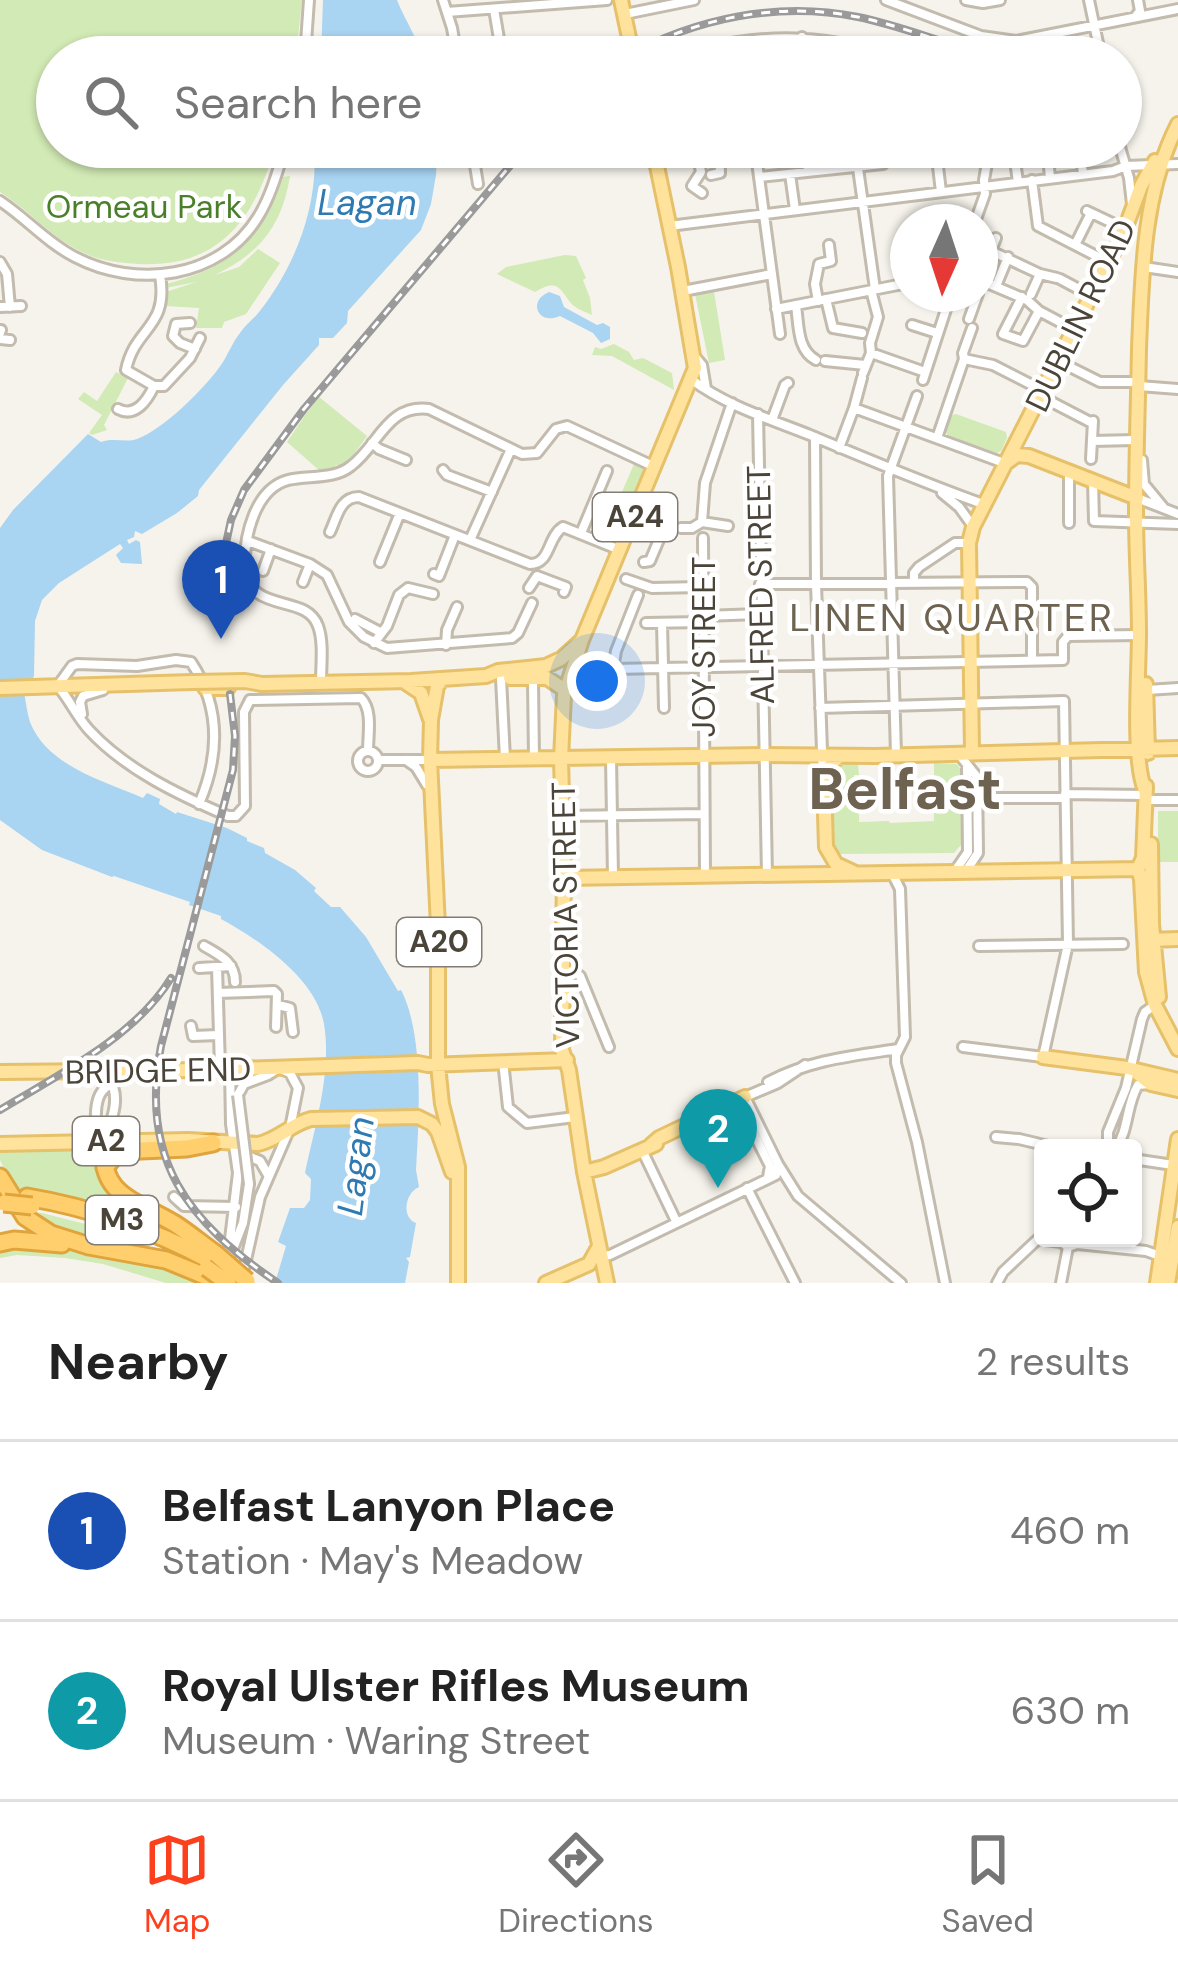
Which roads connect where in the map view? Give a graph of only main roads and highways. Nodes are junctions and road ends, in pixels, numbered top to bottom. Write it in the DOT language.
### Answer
graph roads {
  1 [pos="1178,124"];
  2 [pos="657,168"];
  3 [pos="1153,174"];
  4 [pos="1125,230"];
  5 [pos="1148,236"];
  6 [pos="1019,438"];
  7 [pos="1029,456"];
  8 [pos="1005,464"];
  9 [pos="1136,469"];
  10 [pos="1115,488"];
  11 [pos="1137,498"];
  12 [pos="1139,638"];
  13 [pos="582,640"];
  14 [pos="495,677"];
  15 [pos="442,680"];
  16 [pos="402,681"];
  17 [pos="64,683"];
  18 [pos="192,685"];
  19 [pos="0,688"];
  20 [pos="565,691"];
  21 [pos="431,720"];
  22 [pos="1144,748"];
  23 [pos="1178,748"];
  24 [pos="840,755"];
  25 [pos="561,759"];
  26 [pos="969,759"];
  27 [pos="430,760"];
  28 [pos="1146,832"];
  29 [pos="1138,869"];
  30 [pos="854,873"];
  31 [pos="564,878"];
  32 [pos="1176,939"];
  33 [pos="1148,943"];
  34 [pos="1178,1030"];
  35 [pos="438,1045"];
  36 [pos="1178,1048"];
  37 [pos="1043,1057"];
  38 [pos="567,1060"];
  39 [pos="418,1064"];
  40 [pos="442,1064"];
  41 [pos="1132,1069"];
  42 [pos="0,1072"];
  43 [pos="1178,1080"];
  44 [pos="1178,1090"];
  45 [pos="745,1096"];
  46 [pos="101,1137"];
  47 [pos="1178,1139"];
  48 [pos="213,1143"];
  49 [pos="0,1144"];
  50 [pos="588,1166"];
  51 [pos="1177,1169"];
  52 [pos="104,1170"];
  53 [pos="0,1177"];
  54 [pos="457,1191"];
  55 [pos="1,1200"];
  56 [pos="1178,1227"];
  57 [pos="0,1243"];
  58 [pos="89,1246"];
  59 [pos="600,1251"];
  60 [pos="1170,1256"];
  61 [pos="213,1264"];
  62 [pos="580,1270"];
  63 [pos="246,1282"];
  64 [pos="224,1283"];
  65 [pos="456,1283"];
  66 [pos="547,1283"];
  67 [pos="595,1283"];
  68 [pos="607,1283"];
  69 [pos="1156,1283"];
  70 [pos="1168,1283"];
  1 -- 3 [label="main road"];
  2 -- 13 [label="main road, A24"];
  3 -- 4 [label="main road, DUBLIN ROAD"];
  3 -- 5 [label="main road"];
  4 -- 5 [label="main road"];
  4 -- 6 [label="main road, DUBLIN ROAD"];
  5 -- 9 [label="main road"];
  6 -- 7 [label="main road"];
  6 -- 8 [label="main road, DUBLIN ROAD"];
  7 -- 8 [label="main road"];
  7 -- 10 [label="main road"];
  8 -- 26 [label="main road, DUBLIN ROAD"];
  9 -- 10 [label="main road"];
  9 -- 11 [label="main road"];
  10 -- 11 [label="main road"];
  11 -- 12 [label="main road"];
  12 -- 22 [label="main road"];
  12 -- 22 [label="main road"];
  13 -- 14 [label="main road"];
  13 -- 20 [label="main road, A24"];
  14 -- 15 [label="main road"];
  14 -- 20 [label="main road"];
  15 -- 16 [label="main road"];
  15 -- 21 [label="main road, A20"];
  16 -- 18 [label="main road, bridge"];
  16 -- 21 [label="main road"];
  17 -- 18 [label="main road"];
  17 -- 18 [label="main road"];
  17 -- 19 [label="main road"];
  20 -- 25 [label="main road, A24"];
  21 -- 27 [label="main road, A20"];
  22 -- 23 [label="main road"];
  22 -- 26 [label="main road"];
  22 -- 28 [label="main road"];
  24 -- 25 [label="main road"];
  24 -- 26 [label="main road"];
  24 -- 30 [label="main road"];
  25 -- 27 [label="main road"];
  25 -- 31 [label="main road, VICTORIA STREET / A24"];
  27 -- 35 [label="main road, A20"];
  28 -- 29 [label="main road"];
  28 -- 33 [label="main road"];
  29 -- 30 [label="main road"];
  29 -- 33 [label="main road"];
  30 -- 31 [label="main road"];
  31 -- 38 [label="main road, VICTORIA STREET / A24"];
  32 -- 33 [label="main road"];
  33 -- 34 [label="main road"];
  33 -- 36 [label="main road"];
  35 -- 39 [label="main road"];
  35 -- 40 [label="main road, A20"];
  37 -- 41 [label="main road"];
  38 -- 40 [label="main road, A2"];
  38 -- 50 [label="main road, VICTORIA STREET"];
  39 -- 40 [label="main road, A2"];
  39 -- 42 [label="main road, BRIDGE END / A2"];
  40 -- 54 [label="main road, A2"];
  41 -- 43 [label="main road"];
  41 -- 44 [label="main road"];
  45 -- 50 [label="main road"];
  46 -- 48 [label="main road, A2"];
  46 -- 49 [label="main road, A2"];
  46 -- 52 [label="highway"];
  47 -- 51 [label="main road"];
  48 -- 52 [label="highway"];
  48 -- 54 [label="main road, A2"];
  50 -- 59 [label="main road, VICTORIA STREET"];
  51 -- 60 [label="main road"];
  52 -- 61 [label="highway"];
  53 -- 58 [label="highway"];
  54 -- 65 [label="main road, A2"];
  55 -- 61 [label="highway, M3, bridge"];
  56 -- 60 [label="main road"];
  57 -- 58 [label="highway"];
  58 -- 61 [label="highway"];
  59 -- 62 [label="main road"];
  59 -- 68 [label="main road, VICTORIA STREET"];
  60 -- 69 [label="main road"];
  60 -- 70 [label="main road"];
  61 -- 63 [label="highway, bridge"];
  61 -- 64 [label="highway, M3, bridge"];
  62 -- 66 [label="main road"];
  62 -- 67 [label="main road"];
}
